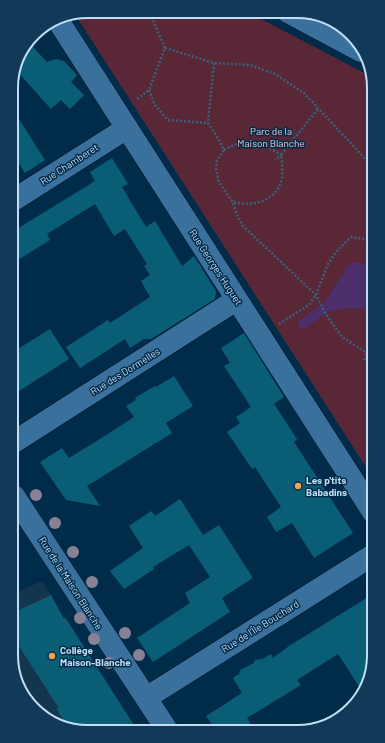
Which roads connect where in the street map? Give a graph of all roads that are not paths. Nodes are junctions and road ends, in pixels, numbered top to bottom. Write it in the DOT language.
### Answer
graph roads {
  1 [pos="300,18"];
  2 [pos="60,24"];
  3 [pos="353,46"];
  4 [pos="127,128"];
  5 [pos="18,197"];
  6 [pos="236,300"];
  7 [pos="18,439"];
  8 [pos="18,502"];
  9 [pos="367,503"];
  10 [pos="367,559"];
  11 [pos="146,698"];
  12 [pos="164,725"];
  1 -- 3 [label="street"];
  2 -- 4 [label="street, Rue Georges Huguet"];
  4 -- 5 [label="street, Rue Chamberet"];
  4 -- 6 [label="street, Rue Georges Huguet"];
  6 -- 7 [label="street, Rue des Dormelles"];
  6 -- 9 [label="street, Rue Georges Huguet"];
  8 -- 11 [label="street, Rue de la Maison Blanche"];
  10 -- 11 [label="street, Rue de l'Île Bouchard"];
  11 -- 12 [label="street, Rue de la Maison Blanche"];
}
